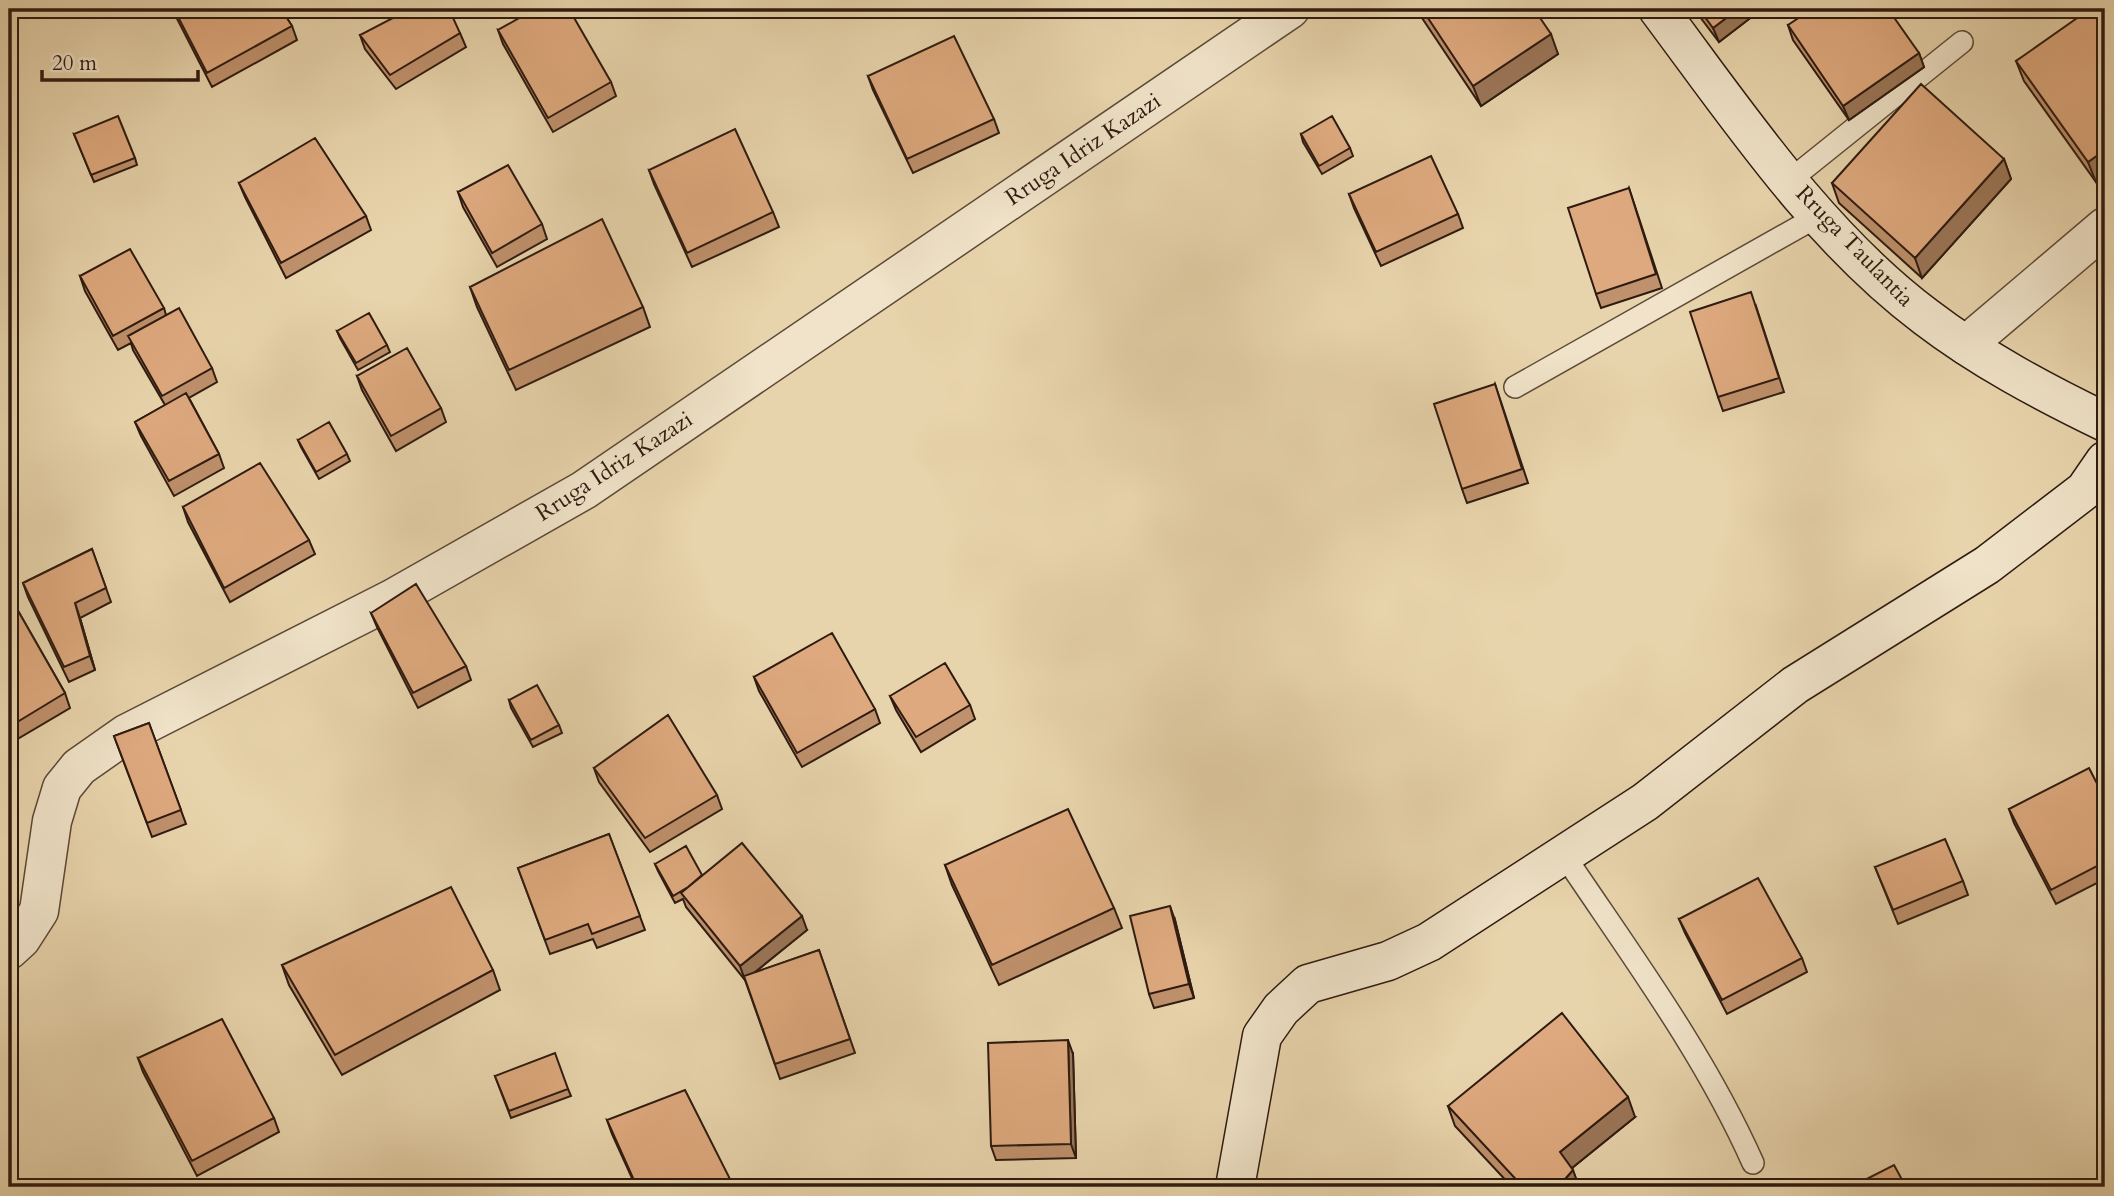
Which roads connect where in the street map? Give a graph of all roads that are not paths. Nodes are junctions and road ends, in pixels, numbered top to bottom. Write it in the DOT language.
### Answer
graph roads {
  1 [pos="1290,9"];
  2 [pos="1658,9"];
  3 [pos="1962,42"];
  4 [pos="1790,180"];
  5 [pos="1820,215"];
  6 [pos="2105,226"];
  7 [pos="1966,345"];
  8 [pos="1515,387"];
  9 [pos="2105,422"];
  10 [pos="2105,461"];
  11 [pos="1564,855"];
  12 [pos="9,950"];
  13 [pos="1753,1163"];
  14 [pos="1234,1187"];
  1 -- 12 [label="street, Rruga Idriz Kazazi"];
  2 -- 4 [label="street, Rruga Taulantia"];
  3 -- 4 [label="lane"];
  4 -- 5 [label="street, Rruga Taulantia"];
  5 -- 7 [label="street, Rruga Taulantia"];
  5 -- 8 [label="lane"];
  6 -- 7 [label="street"];
  7 -- 9 [label="street, Rruga Taulantia"];
  10 -- 11 [label="street"];
  11 -- 13 [label="lane"];
  11 -- 14 [label="street"];
}
